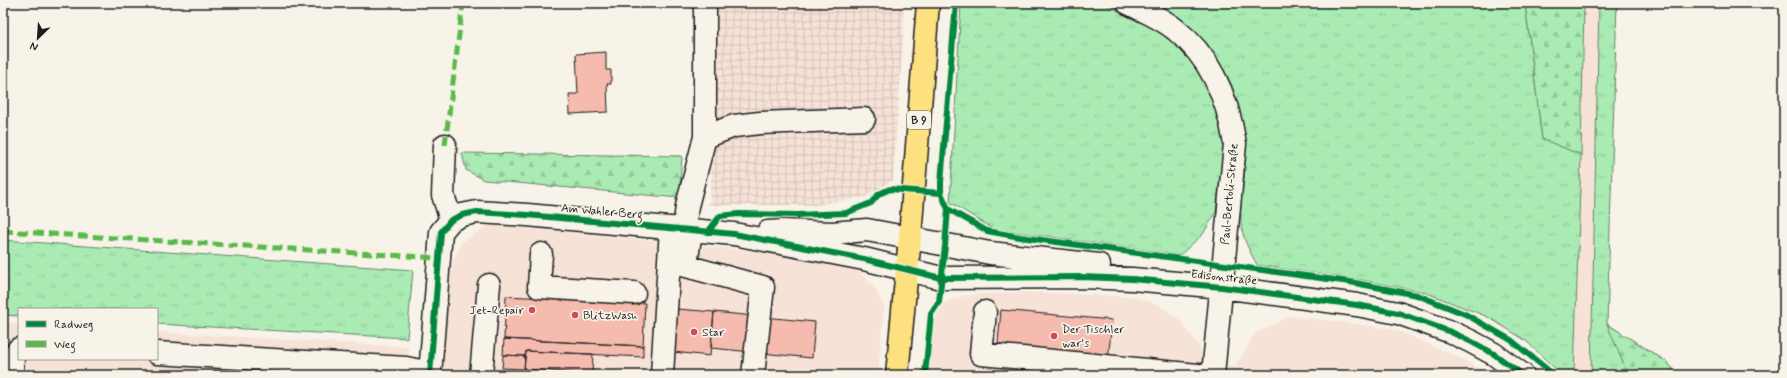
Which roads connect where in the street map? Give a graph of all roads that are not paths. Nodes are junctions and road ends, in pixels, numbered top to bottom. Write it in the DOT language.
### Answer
graph roads {
  1 [pos="705,3"];
  2 [pos="928,3"];
  3 [pos="1128,3"];
  4 [pos="864,119"];
  5 [pos="705,137"];
  6 [pos="445,146"];
  7 [pos="451,220"];
  8 [pos="682,229"];
  9 [pos="734,234"];
  10 [pos="910,237"];
  11 [pos="541,254"];
  12 [pos="906,270"];
  13 [pos="489,285"];
  14 [pos="1222,287"];
  15 [pos="634,293"];
  16 [pos="985,312"];
  17 [pos="18,350"];
  18 [pos="158,353"];
  19 [pos="430,374"];
  20 [pos="12,375"];
  21 [pos="481,375"];
  22 [pos="662,375"];
  23 [pos="753,375"];
  24 [pos="897,375"];
  25 [pos="1198,375"];
  26 [pos="1213,375"];
  27 [pos="1523,375"];
  1 -- 5 [label="street"];
  2 -- 10 [label="main road, B 9"];
  3 -- 14 [label="street, Paul-Bertoli-Straße"];
  4 -- 5 [label="street"];
  5 -- 8 [label="street"];
  6 -- 7 [label="street"];
  7 -- 8 [label="street, Am Wahler Berg"];
  7 -- 19 [label="street"];
  8 -- 9 [label="street, Am Wahler Berg"];
  8 -- 22 [label="street"];
  8 -- 23 [label="street"];
  9 -- 10 [label="street, Am Wahler Berg"];
  9 -- 12 [label="street, Am Wahler Berg"];
  10 -- 12 [label="main road, B 9"];
  10 -- 14 [label="street, Edisonstraße"];
  11 -- 15 [label="street"];
  12 -- 14 [label="street, Edisonstraße"];
  12 -- 24 [label="main road, B 9"];
  13 -- 21 [label="street"];
  14 -- 26 [label="street, Paul-Bertoli-Straße"];
  14 -- 27 [label="street, Edisonstraße"];
  16 -- 25 [label="street"];
  17 -- 20 [label="street"];
  18 -- 19 [label="street"];
}
